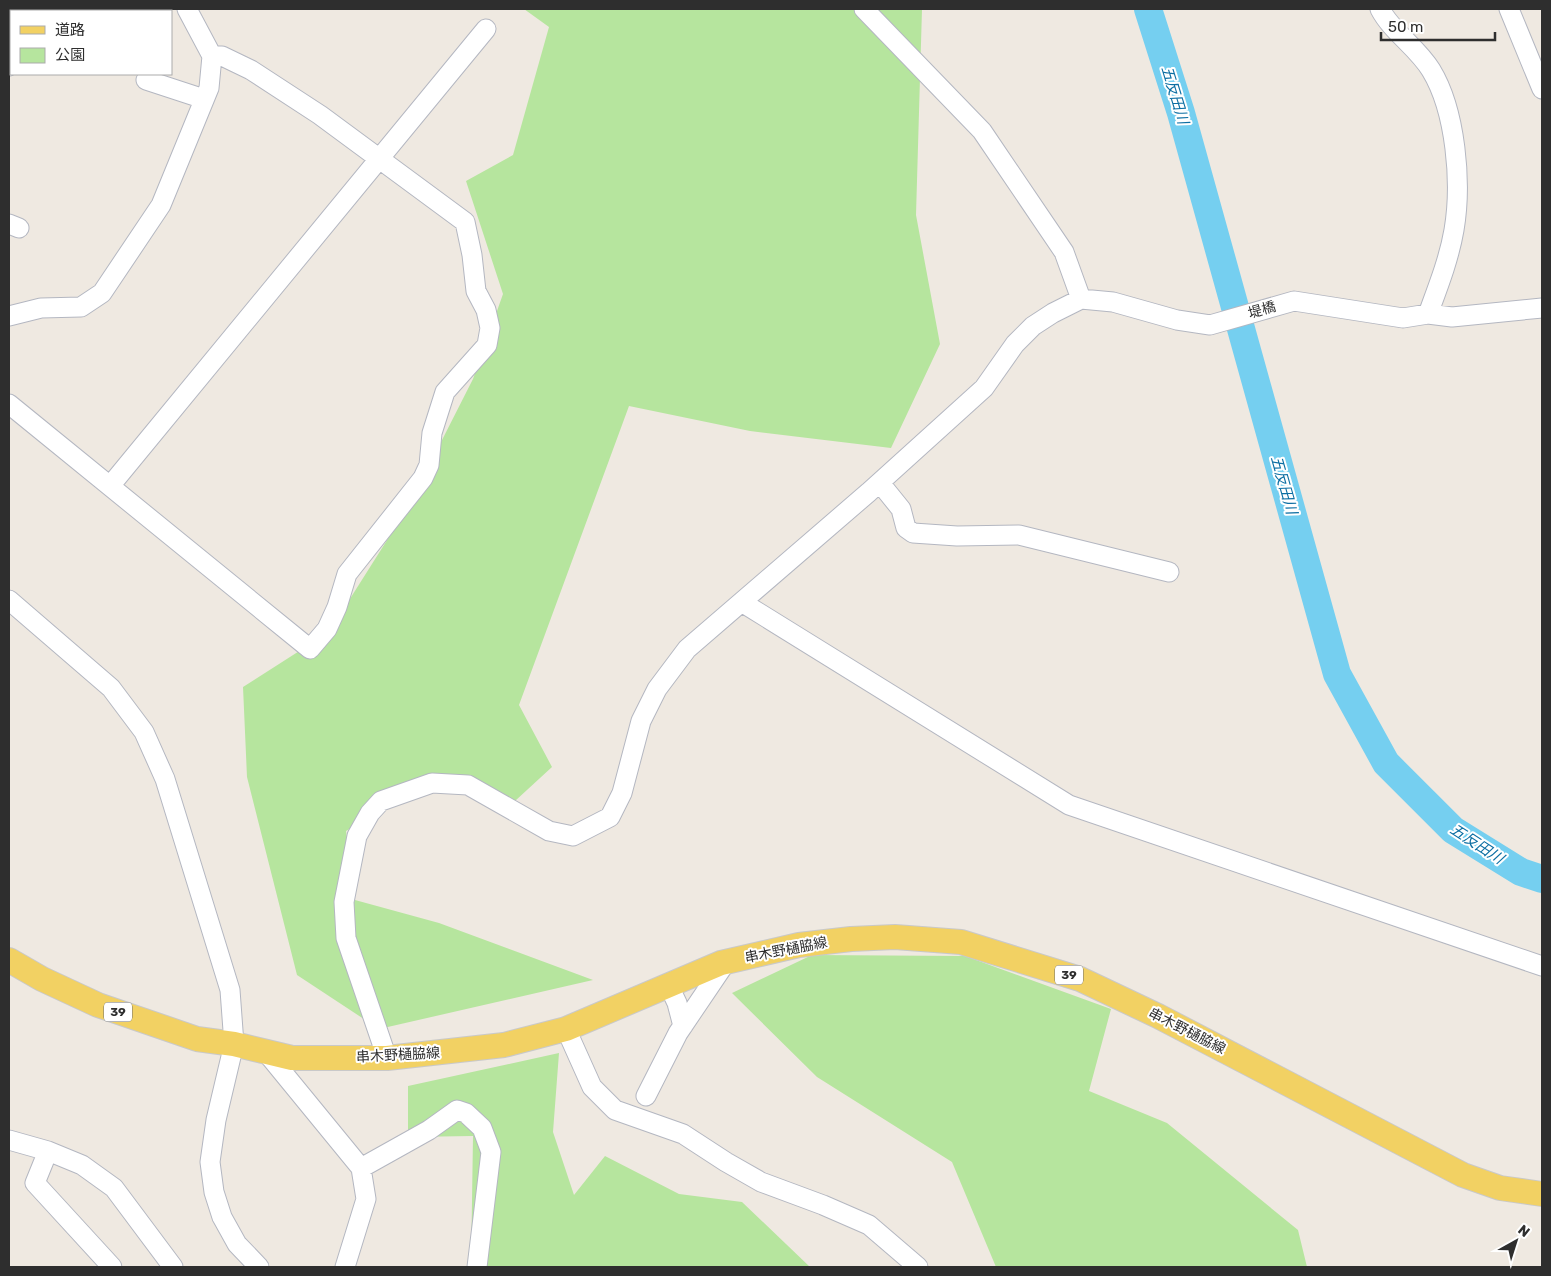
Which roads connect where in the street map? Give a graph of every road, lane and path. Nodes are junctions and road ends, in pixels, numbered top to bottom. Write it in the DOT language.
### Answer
graph roads {
  1 [pos="187,9"];
  2 [pos="864,9"];
  3 [pos="1380,9"];
  4 [pos="1509,9"];
  5 [pos="486,29"];
  6 [pos="212,56"];
  7 [pos="146,80"];
  8 [pos="1542,89"];
  9 [pos="204,100"];
  10 [pos="381,159"];
  11 [pos="1081,299"];
  12 [pos="1542,308"];
  13 [pos="1428,314"];
  14 [pos="9,316"];
  15 [pos="9,404"];
  16 [pos="880,482"];
  17 [pos="110,486"];
  18 [pos="1170,572"];
  19 [pos="9,600"];
  20 [pos="743,603"];
  21 [pos="9,960"];
  22 [pos="726,962"];
  23 [pos="1542,966"];
  24 [pos="669,986"];
  25 [pos="683,1026"];
  26 [pos="566,1029"];
  27 [pos="234,1044"];
  28 [pos="266,1052"];
  29 [pos="388,1058"];
  30 [pos="646,1096"];
  31 [pos="9,1140"];
  32 [pos="48,1151"];
  33 [pos="361,1168"];
  34 [pos="1542,1194"];
  35 [pos="112,1267"];
  36 [pos="173,1267"];
  37 [pos="259,1267"];
  38 [pos="345,1267"];
  39 [pos="477,1267"];
  40 [pos="918,1267"];
  1 -- 6 [label="street"];
  2 -- 11 [label="street"];
  3 -- 13 [label="street"];
  4 -- 8 [label="street"];
  5 -- 10 [label="street"];
  6 -- 9 [label="street"];
  6 -- 10 [label="street"];
  7 -- 9 [label="street"];
  9 -- 14 [label="street"];
  10 -- 17 [label="street"];
  10 -- 17 [label="street"];
  11 -- 13 [label="street, 堤橋"];
  11 -- 16 [label="street"];
  12 -- 13 [label="street"];
  15 -- 17 [label="street"];
  16 -- 18 [label="street"];
  16 -- 20 [label="street"];
  19 -- 27 [label="street"];
  20 -- 23 [label="street"];
  20 -- 29 [label="street"];
  21 -- 27 [label="main road, 串木野樋脇線 / 39"];
  22 -- 24 [label="main road, 串木野樋脇線 / 39"];
  22 -- 25 [label="street"];
  22 -- 34 [label="main road, 串木野樋脇線 / 39"];
  24 -- 25 [label="street"];
  24 -- 26 [label="main road, 串木野樋脇線 / 39"];
  25 -- 30 [label="street"];
  26 -- 29 [label="main road, 串木野樋脇線 / 39"];
  26 -- 40 [label="street"];
  27 -- 28 [label="main road, 串木野樋脇線 / 39"];
  27 -- 37 [label="street"];
  28 -- 29 [label="main road, 串木野樋脇線 / 39"];
  28 -- 33 [label="street"];
  31 -- 32 [label="street"];
  32 -- 35 [label="street"];
  32 -- 36 [label="street"];
  33 -- 38 [label="street"];
  33 -- 39 [label="street"];
}
